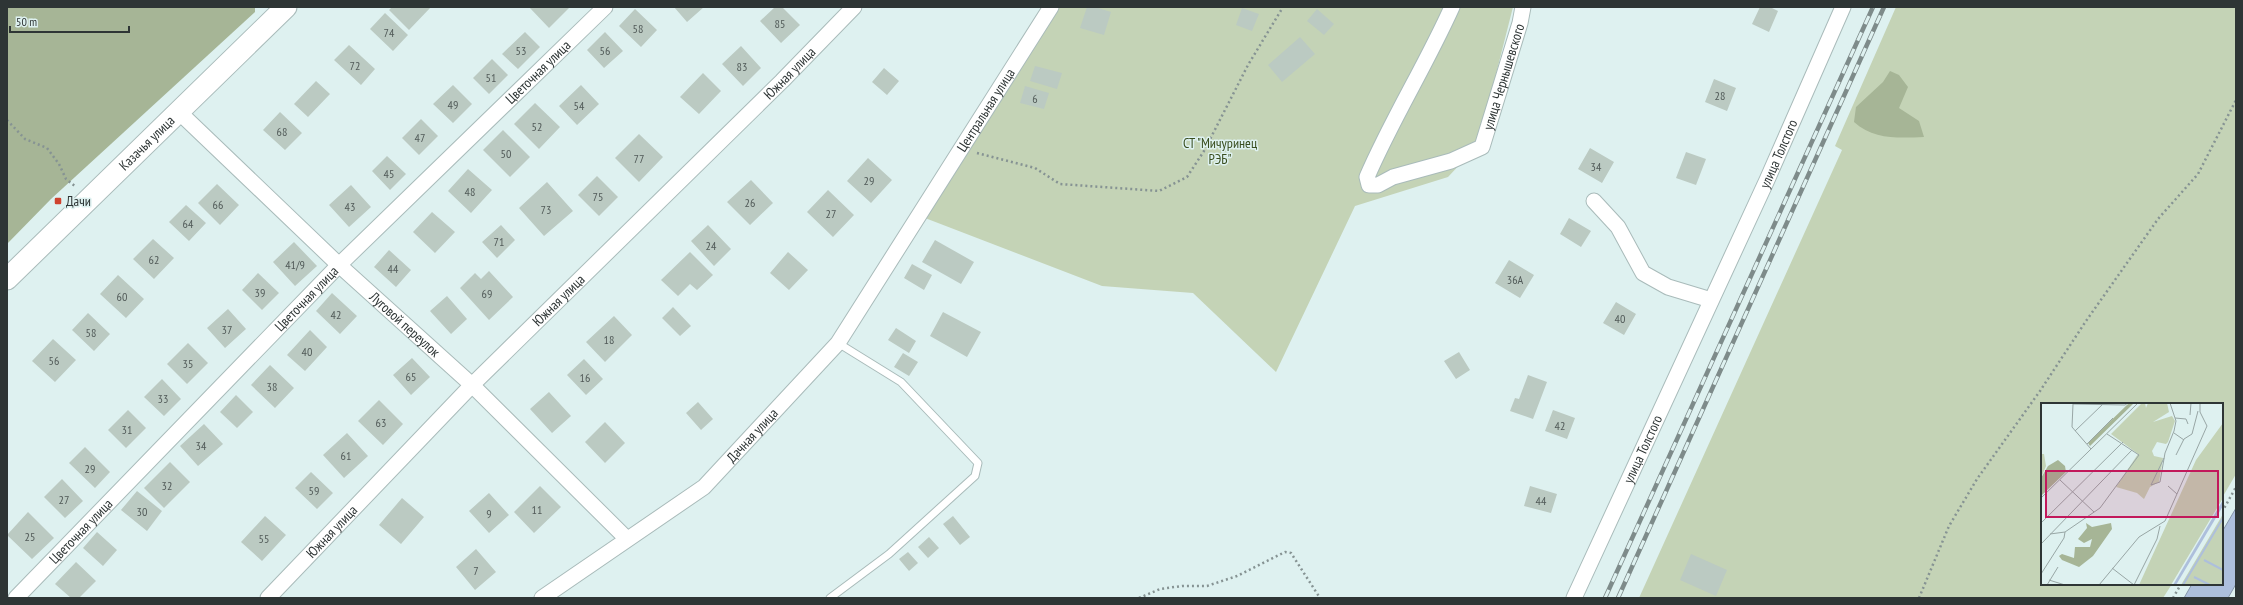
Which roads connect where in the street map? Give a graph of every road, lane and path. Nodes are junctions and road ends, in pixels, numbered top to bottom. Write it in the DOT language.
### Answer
graph roads {
  1 [pos="604,7"];
  2 [pos="854,7"];
  3 [pos="1051,7"];
  4 [pos="1283,7"];
  5 [pos="1452,7"];
  6 [pos="1523,7"];
  7 [pos="1843,7"];
  8 [pos="279,10"];
  9 [pos="2236,100"];
  10 [pos="179,112"];
  11 [pos="7,120"];
  12 [pos="961,148"];
  13 [pos="87,201"];
  14 [pos="1594,201"];
  15 [pos="917,218"];
  16 [pos="339,265"];
  17 [pos="7,279"];
  18 [pos="1711,300"];
  19 [pos="838,343"];
  20 [pos="472,385"];
  21 [pos="2236,487"];
  22 [pos="2223,510"];
  23 [pos="627,539"];
  24 [pos="2180,585"];
  25 [pos="16,598"];
  26 [pos="268,598"];
  27 [pos="542,598"];
  28 [pos="830,598"];
  29 [pos="1139,598"];
  30 [pos="1320,598"];
  31 [pos="1574,598"];
  32 [pos="1920,598"];
  33 [pos="2173,598"];
  1 -- 16 [label="street, Цветочная улица"];
  2 -- 20 [label="street, Южная улица"];
  3 -- 12 [label="street, Центральная улица"];
  4 -- 12 [label="path"];
  5 -- 6 [label="street, улица Чернышевского"];
  7 -- 18 [label="street, улица Толстого"];
  8 -- 10 [label="main road, Казачья улица"];
  9 -- 32 [label="path"];
  10 -- 13 [label="main road, Казачья улица"];
  10 -- 16 [label="street, Луговой переулок"];
  11 -- 13 [label="path"];
  12 -- 15 [label="street, Центральная улица"];
  13 -- 17 [label="main road, Казачья улица"];
  14 -- 18 [label="street"];
  15 -- 19 [label="street, Дачная улица"];
  16 -- 20 [label="street, Луговой переулок"];
  16 -- 25 [label="street, Цветочная улица"];
  18 -- 31 [label="street, улица Толстого"];
  19 -- 23 [label="street, Дачная улица"];
  19 -- 28 [label="lane"];
  20 -- 23 [label="street, Луговой переулок"];
  20 -- 26 [label="street, Южная улица"];
  21 -- 22 [label="path"];
  23 -- 27 [label="street, Дачная улица"];
  24 -- 33 [label="path"];
  29 -- 30 [label="path"];
}
